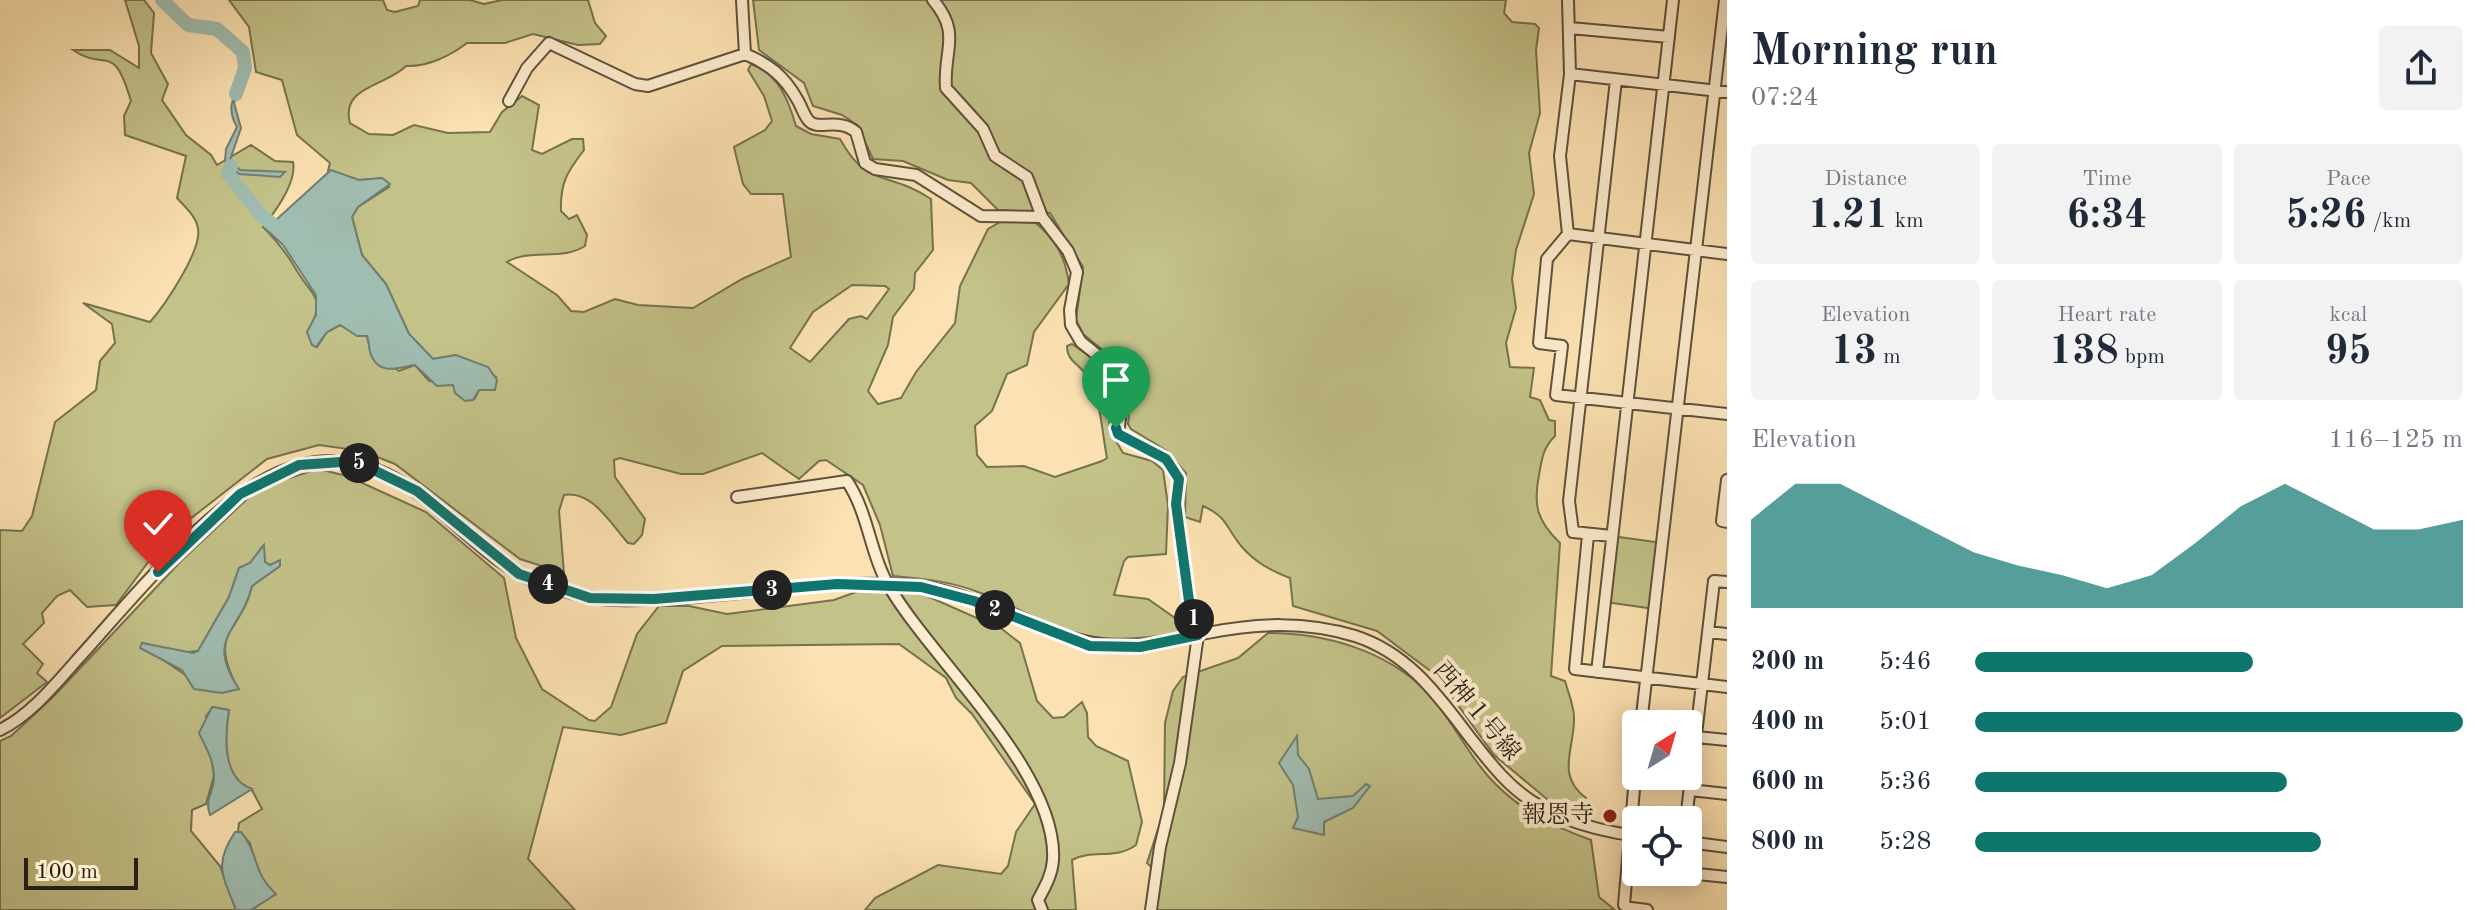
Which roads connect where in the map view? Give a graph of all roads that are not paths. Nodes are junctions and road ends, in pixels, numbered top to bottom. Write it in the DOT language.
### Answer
graph roads {
  1 [pos="742,0"];
  2 [pos="933,0"];
  3 [pos="1568,0"];
  4 [pos="1673,0"];
  5 [pos="1725,0"];
  6 [pos="1570,28"];
  7 [pos="1669,37"];
  8 [pos="745,54"];
  9 [pos="1570,74"];
  10 [pos="1616,80"];
  11 [pos="1664,87"];
  12 [pos="1715,91"];
  13 [pos="1727,92"];
  14 [pos="509,101"];
  15 [pos="1042,217"];
  16 [pos="1568,234"];
  17 [pos="1598,239"];
  18 [pos="1645,245"];
  19 [pos="1698,251"];
  20 [pos="1727,254"];
  21 [pos="1581,398"];
  22 [pos="1627,402"];
  23 [pos="1679,409"];
  24 [pos="1727,414"];
  25 [pos="1727,480"];
  26 [pos="737,497"];
  27 [pos="1727,522"];
  28 [pos="1588,535"];
  29 [pos="1612,536"];
  30 [pos="1727,582"];
  31 [pos="888,585"];
  32 [pos="1708,632"];
  33 [pos="1727,634"];
  34 [pos="1198,635"];
  35 [pos="1597,672"];
  36 [pos="1647,678"];
  37 [pos="1703,685"];
  38 [pos="1727,687"];
  39 [pos="1643,710"];
  40 [pos="1700,710"];
  41 [pos="0,730"];
  42 [pos="1702,738"];
  43 [pos="1727,740"];
  44 [pos="1690,790"];
  45 [pos="1727,794"];
  46 [pos="1688,806"];
  47 [pos="1622,833"];
  48 [pos="1702,844"];
  49 [pos="1727,847"];
  50 [pos="1702,874"];
  51 [pos="1727,877"];
  52 [pos="1628,886"];
  53 [pos="1631,909"];
  54 [pos="1042,910"];
  55 [pos="1151,910"];
  56 [pos="1647,910"];
  1 -- 8 [label="street"];
  2 -- 15 [label="street"];
  3 -- 6 [label="street"];
  4 -- 7 [label="street"];
  5 -- 12 [label="street"];
  6 -- 7 [label="street"];
  6 -- 9 [label="street"];
  7 -- 11 [label="street"];
  8 -- 14 [label="street"];
  8 -- 15 [label="street"];
  9 -- 10 [label="street"];
  9 -- 16 [label="street"];
  10 -- 11 [label="street"];
  10 -- 17 [label="street"];
  11 -- 12 [label="street"];
  11 -- 18 [label="street"];
  12 -- 13 [label="street"];
  12 -- 19 [label="street"];
  15 -- 34 [label="street"];
  16 -- 17 [label="street"];
  16 -- 21 [label="street"];
  17 -- 18 [label="street"];
  17 -- 21 [label="street"];
  18 -- 19 [label="street"];
  18 -- 22 [label="street"];
  19 -- 20 [label="street"];
  19 -- 23 [label="street"];
  21 -- 22 [label="street"];
  21 -- 28 [label="street"];
  22 -- 23 [label="street"];
  22 -- 29 [label="street"];
  23 -- 24 [label="street"];
  23 -- 36 [label="street"];
  25 -- 27 [label="street"];
  26 -- 31 [label="street"];
  28 -- 29 [label="street"];
  28 -- 35 [label="street"];
  29 -- 35 [label="street"];
  30 -- 32 [label="street"];
  31 -- 34 [label="street, 西神１号線"];
  31 -- 41 [label="street, 西神１号線"];
  31 -- 54 [label="street"];
  32 -- 33 [label="street"];
  32 -- 37 [label="street"];
  34 -- 47 [label="street, 西神１号線"];
  34 -- 55 [label="street"];
  35 -- 36 [label="street"];
  36 -- 37 [label="street"];
  36 -- 39 [label="street"];
  37 -- 38 [label="street"];
  37 -- 40 [label="street"];
  42 -- 43 [label="street"];
  44 -- 45 [label="street"];
  44 -- 46 [label="street"];
  48 -- 49 [label="street"];
  50 -- 51 [label="street"];
  52 -- 53 [label="street"];
  53 -- 56 [label="street"];
}
